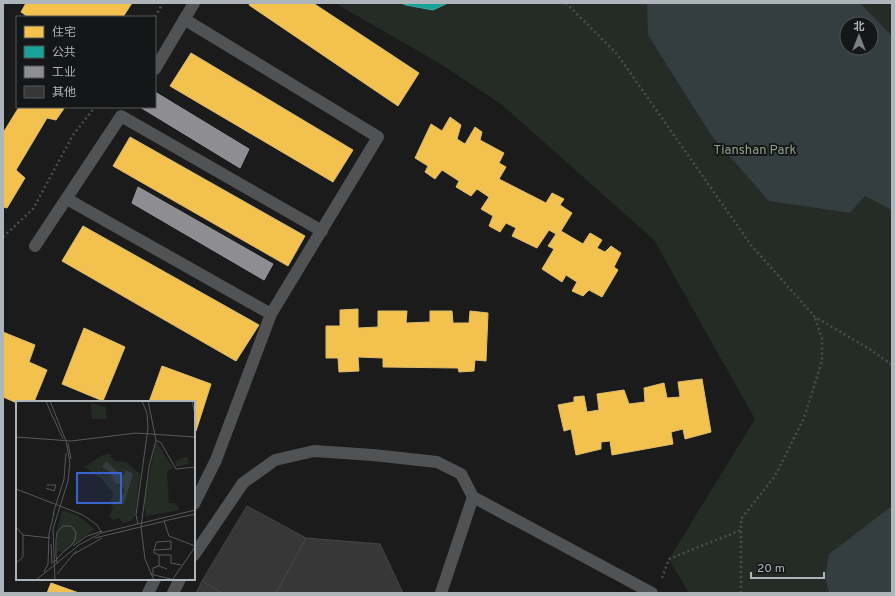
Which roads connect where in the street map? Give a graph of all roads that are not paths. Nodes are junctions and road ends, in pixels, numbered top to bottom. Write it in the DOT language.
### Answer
graph roads {
  1 [pos="194,3"];
  2 [pos="184,19"];
  3 [pos="156,67"];
  4 [pos="67,199"];
  5 [pos="322,231"];
  6 [pos="35,246"];
  7 [pos="271,314"];
  8 [pos="473,497"];
  9 [pos="195,502"];
  10 [pos="195,554"];
  11 [pos="154,580"];
  12 [pos="180,580"];
  13 [pos="148,593"];
  14 [pos="173,593"];
  15 [pos="441,593"];
  16 [pos="652,593"];
  1 -- 2 [label="lane"];
  2 -- 3 [label="lane"];
  2 -- 5 [label="lane"];
  4 -- 5 [label="lane"];
  4 -- 6 [label="lane"];
  4 -- 7 [label="lane"];
  5 -- 7 [label="lane"];
  7 -- 9 [label="lane"];
  8 -- 10 [label="lane"];
  8 -- 15 [label="lane"];
  8 -- 16 [label="lane"];
  11 -- 13 [label="lane"];
  12 -- 14 [label="lane"];
}
